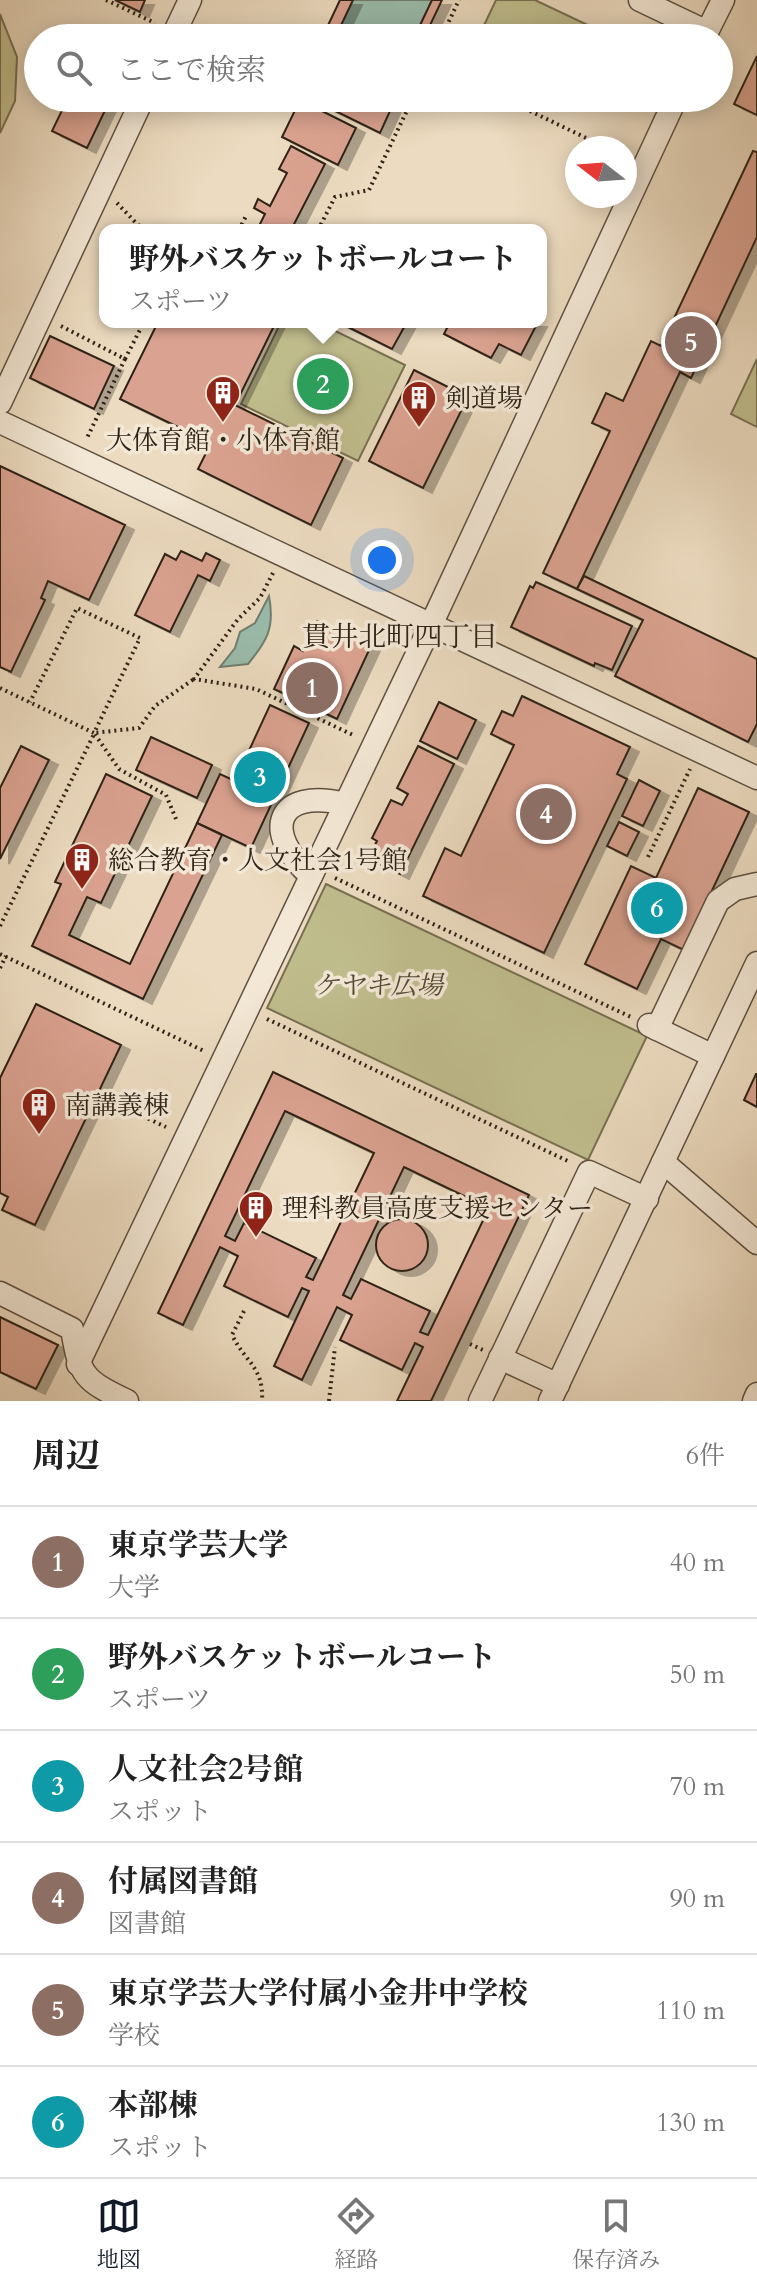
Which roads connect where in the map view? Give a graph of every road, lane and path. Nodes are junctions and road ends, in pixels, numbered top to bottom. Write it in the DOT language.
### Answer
graph roads {
  1 [pos="106,0"];
  2 [pos="190,0"];
  3 [pos="459,0"];
  4 [pos="640,0"];
  5 [pos="723,0"];
  6 [pos="151,24"];
  7 [pos="174,24"];
  8 [pos="448,24"];
  9 [pos="685,24"];
  10 [pos="711,24"];
  11 [pos="136,112"];
  12 [pos="406,112"];
  13 [pos="532,112"];
  14 [pos="669,112"];
  15 [pos="582,136"];
  16 [pos="101,187"];
  17 [pos="247,214"];
  18 [pos="137,224"];
  19 [pos="242,224"];
  20 [pos="321,224"];
  21 [pos="41,315"];
  22 [pos="141,328"];
  23 [pos="125,359"];
  24 [pos="0,403"];
  25 [pos="0,422"];
  26 [pos="78,457"];
  27 [pos="282,554"];
  28 [pos="431,625"];
  29 [pos="194,679"];
  30 [pos="1,690"];
  31 [pos="30,702"];
  32 [pos="94,733"];
  33 [pos="373,745"];
  34 [pos="699,751"];
  35 [pos="757,778"];
  36 [pos="345,804"];
  37 [pos="176,819"];
  38 [pos="648,857"];
  39 [pos="313,872"];
  40 [pos="757,884"];
  41 [pos="0,926"];
  42 [pos="3,955"];
  43 [pos="757,963"];
  44 [pos="0,968"];
  45 [pos="247,1010"];
  46 [pos="653,1027"];
  47 [pos="713,1056"];
  48 [pos="223,1060"];
  49 [pos="110,1101"];
  50 [pos="186,1137"];
  51 [pos="663,1162"];
  52 [pos="589,1172"];
  53 [pos="647,1199"];
  54 [pos="757,1243"];
  55 [pos="0,1293"];
  56 [pos="244,1311"];
  57 [pos="335,1347"];
  58 [pos="500,1358"];
  59 [pos="78,1364"];
  60 [pos="554,1393"];
  61 [pos="757,1394"];
  62 [pos="127,1401"];
  63 [pos="262,1401"];
  64 [pos="329,1401"];
  65 [pos="480,1401"];
  66 [pos="754,1401"];
  1 -- 6 [label="path"];
  2 -- 7 [label="street"];
  3 -- 8 [label="path"];
  4 -- 9 [label="street"];
  5 -- 10 [label="street"];
  11 -- 16 [label="street"];
  12 -- 20 [label="path"];
  13 -- 15 [label="path"];
  14 -- 28 [label="street"];
  16 -- 18 [label="path"];
  16 -- 21 [label="street"];
  17 -- 19 [label="path"];
  21 -- 23 [label="path"];
  21 -- 24 [label="street"];
  22 -- 23 [label="path"];
  23 -- 26 [label="path"];
  25 -- 26 [label="street"];
  26 -- 27 [label="street"];
  27 -- 28 [label="street"];
  27 -- 29 [label="path"];
  28 -- 33 [label="street"];
  28 -- 34 [label="street"];
  29 -- 32 [label="path"];
  29 -- 33 [label="path"];
  30 -- 31 [label="path"];
  31 -- 32 [label="path"];
  31 -- 32 [label="path"];
  32 -- 37 [label="path"];
  32 -- 41 [label="path"];
  33 -- 36 [label="street"];
  34 -- 35 [label="street"];
  34 -- 38 [label="path"];
  36 -- 39 [label="street"];
  36 -- 39 [label="street"];
  39 -- 45 [label="street"];
  39 -- 46 [label="path"];
  40 -- 46 [label="street"];
  42 -- 44 [label="path"];
  42 -- 48 [label="path"];
  43 -- 47 [label="street"];
  45 -- 48 [label="street"];
  45 -- 52 [label="path"];
  46 -- 47 [label="street"];
  47 -- 51 [label="street"];
  48 -- 50 [label="street"];
  49 -- 50 [label="path"];
  50 -- 59 [label="street"];
  51 -- 53 [label="street"];
  51 -- 54 [label="street"];
  52 -- 53 [label="street"];
  52 -- 58 [label="street"];
  53 -- 60 [label="street"];
  55 -- 59 [label="street"];
  56 -- 63 [label="path"];
  57 -- 64 [label="path"];
  58 -- 60 [label="street"];
  58 -- 65 [label="street"];
  59 -- 62 [label="street"];
  61 -- 66 [label="street"];
}
